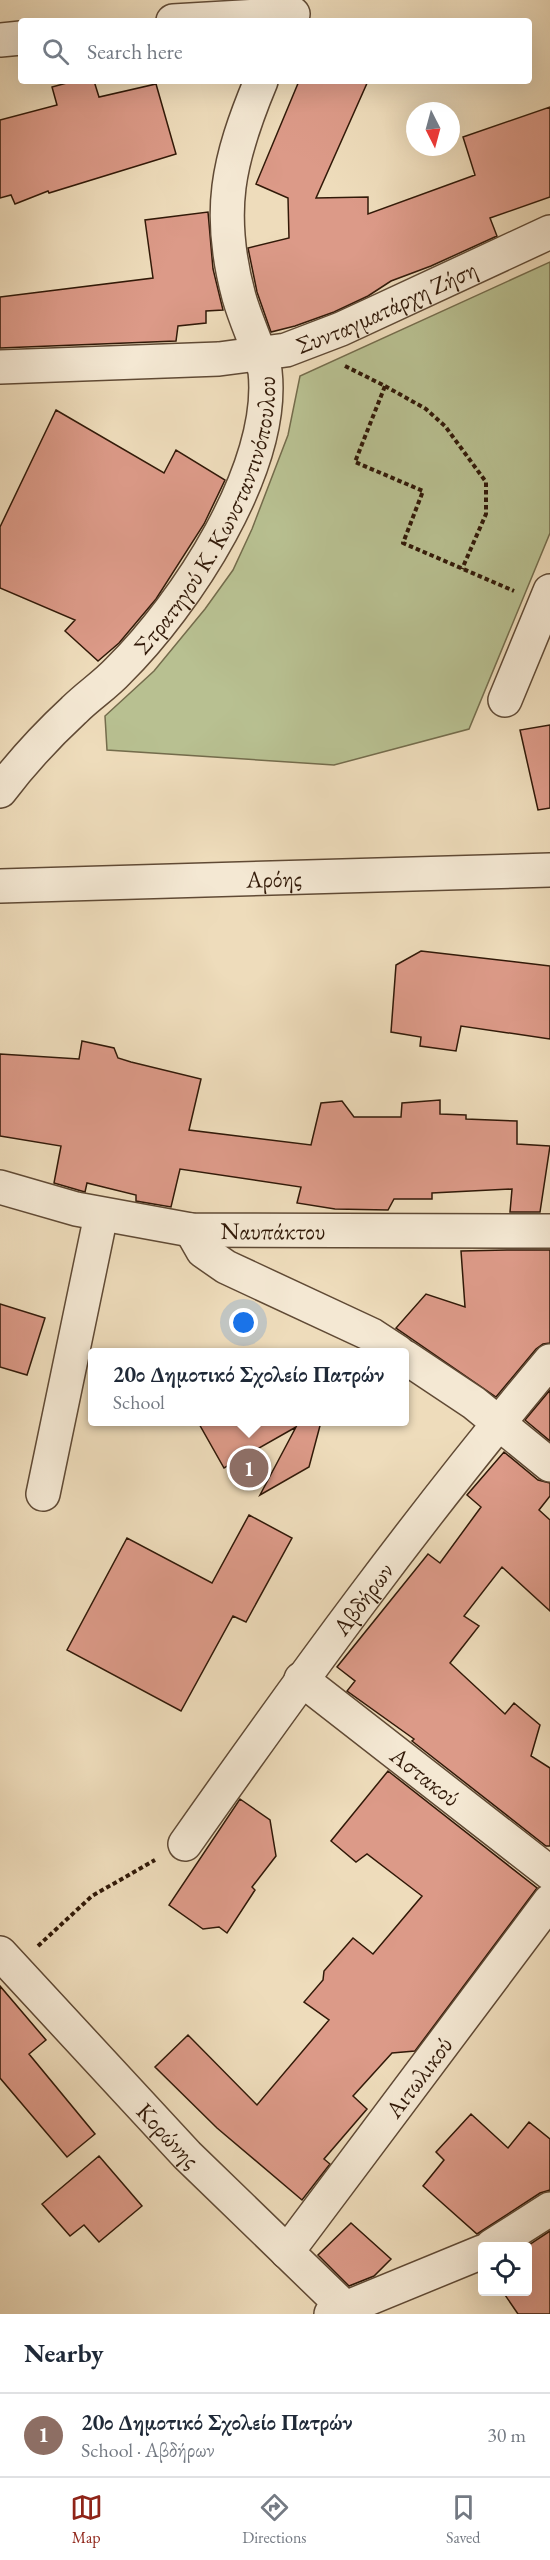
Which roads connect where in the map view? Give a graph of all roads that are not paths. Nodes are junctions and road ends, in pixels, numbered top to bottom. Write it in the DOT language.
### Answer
graph roads {
  1 [pos="294,12"];
  2 [pos="213,18"];
  3 [pos="18,38"];
  4 [pos="0,40"];
  5 [pos="260,84"];
  6 [pos="550,232"];
  7 [pos="261,355"];
  8 [pos="0,367"];
  9 [pos="547,597"];
  10 [pos="505,700"];
  11 [pos="0,791"];
  12 [pos="550,870"];
  13 [pos="0,886"];
  14 [pos="0,1187"];
  15 [pos="101,1215"];
  16 [pos="191,1230"];
  17 [pos="550,1231"];
  18 [pos="391,1348"];
  19 [pos="409,1360"];
  20 [pos="550,1361"];
  21 [pos="499,1422"];
  22 [pos="550,1465"];
  23 [pos="44,1494"];
  24 [pos="301,1679"];
  25 [pos="185,1844"];
  26 [pos="550,1873"];
  27 [pos="550,1900"];
  28 [pos="7,1960"];
  29 [pos="550,2209"];
  30 [pos="500,2242"];
  31 [pos="287,2252"];
  32 [pos="478,2254"];
  33 [pos="338,2311"];
  1 -- 2 [label="street"];
  3 -- 4 [label="street"];
  5 -- 7 [label="street, Στρατηγού Κ. Κωνσταντινόπουλου"];
  6 -- 7 [label="street, Συνταγματάρχη Ζήση"];
  7 -- 8 [label="street, Συνταγματάρχη Ζήση"];
  7 -- 11 [label="street, Στρατηγού Κ. Κωνσταντινόπουλου"];
  9 -- 10 [label="street"];
  12 -- 13 [label="street, Αρόης"];
  14 -- 15 [label="street, Ναυπάκτου"];
  15 -- 16 [label="street, Ναυπάκτου"];
  15 -- 23 [label="street"];
  16 -- 17 [label="street, Ναυπάκτου"];
  16 -- 18 [label="street"];
  19 -- 21 [label="street"];
  20 -- 21 [label="street, Αβδήρων"];
  21 -- 22 [label="street"];
  21 -- 24 [label="street, Αβδήρων"];
  24 -- 25 [label="street, Αβδήρων"];
  24 -- 26 [label="street, Αστακού"];
  27 -- 31 [label="street, Αιτωλικού"];
  28 -- 31 [label="street, Κορώνης"];
  29 -- 30 [label="street"];
  31 -- 33 [label="street, Κορώνης"];
  32 -- 33 [label="street"];
}
